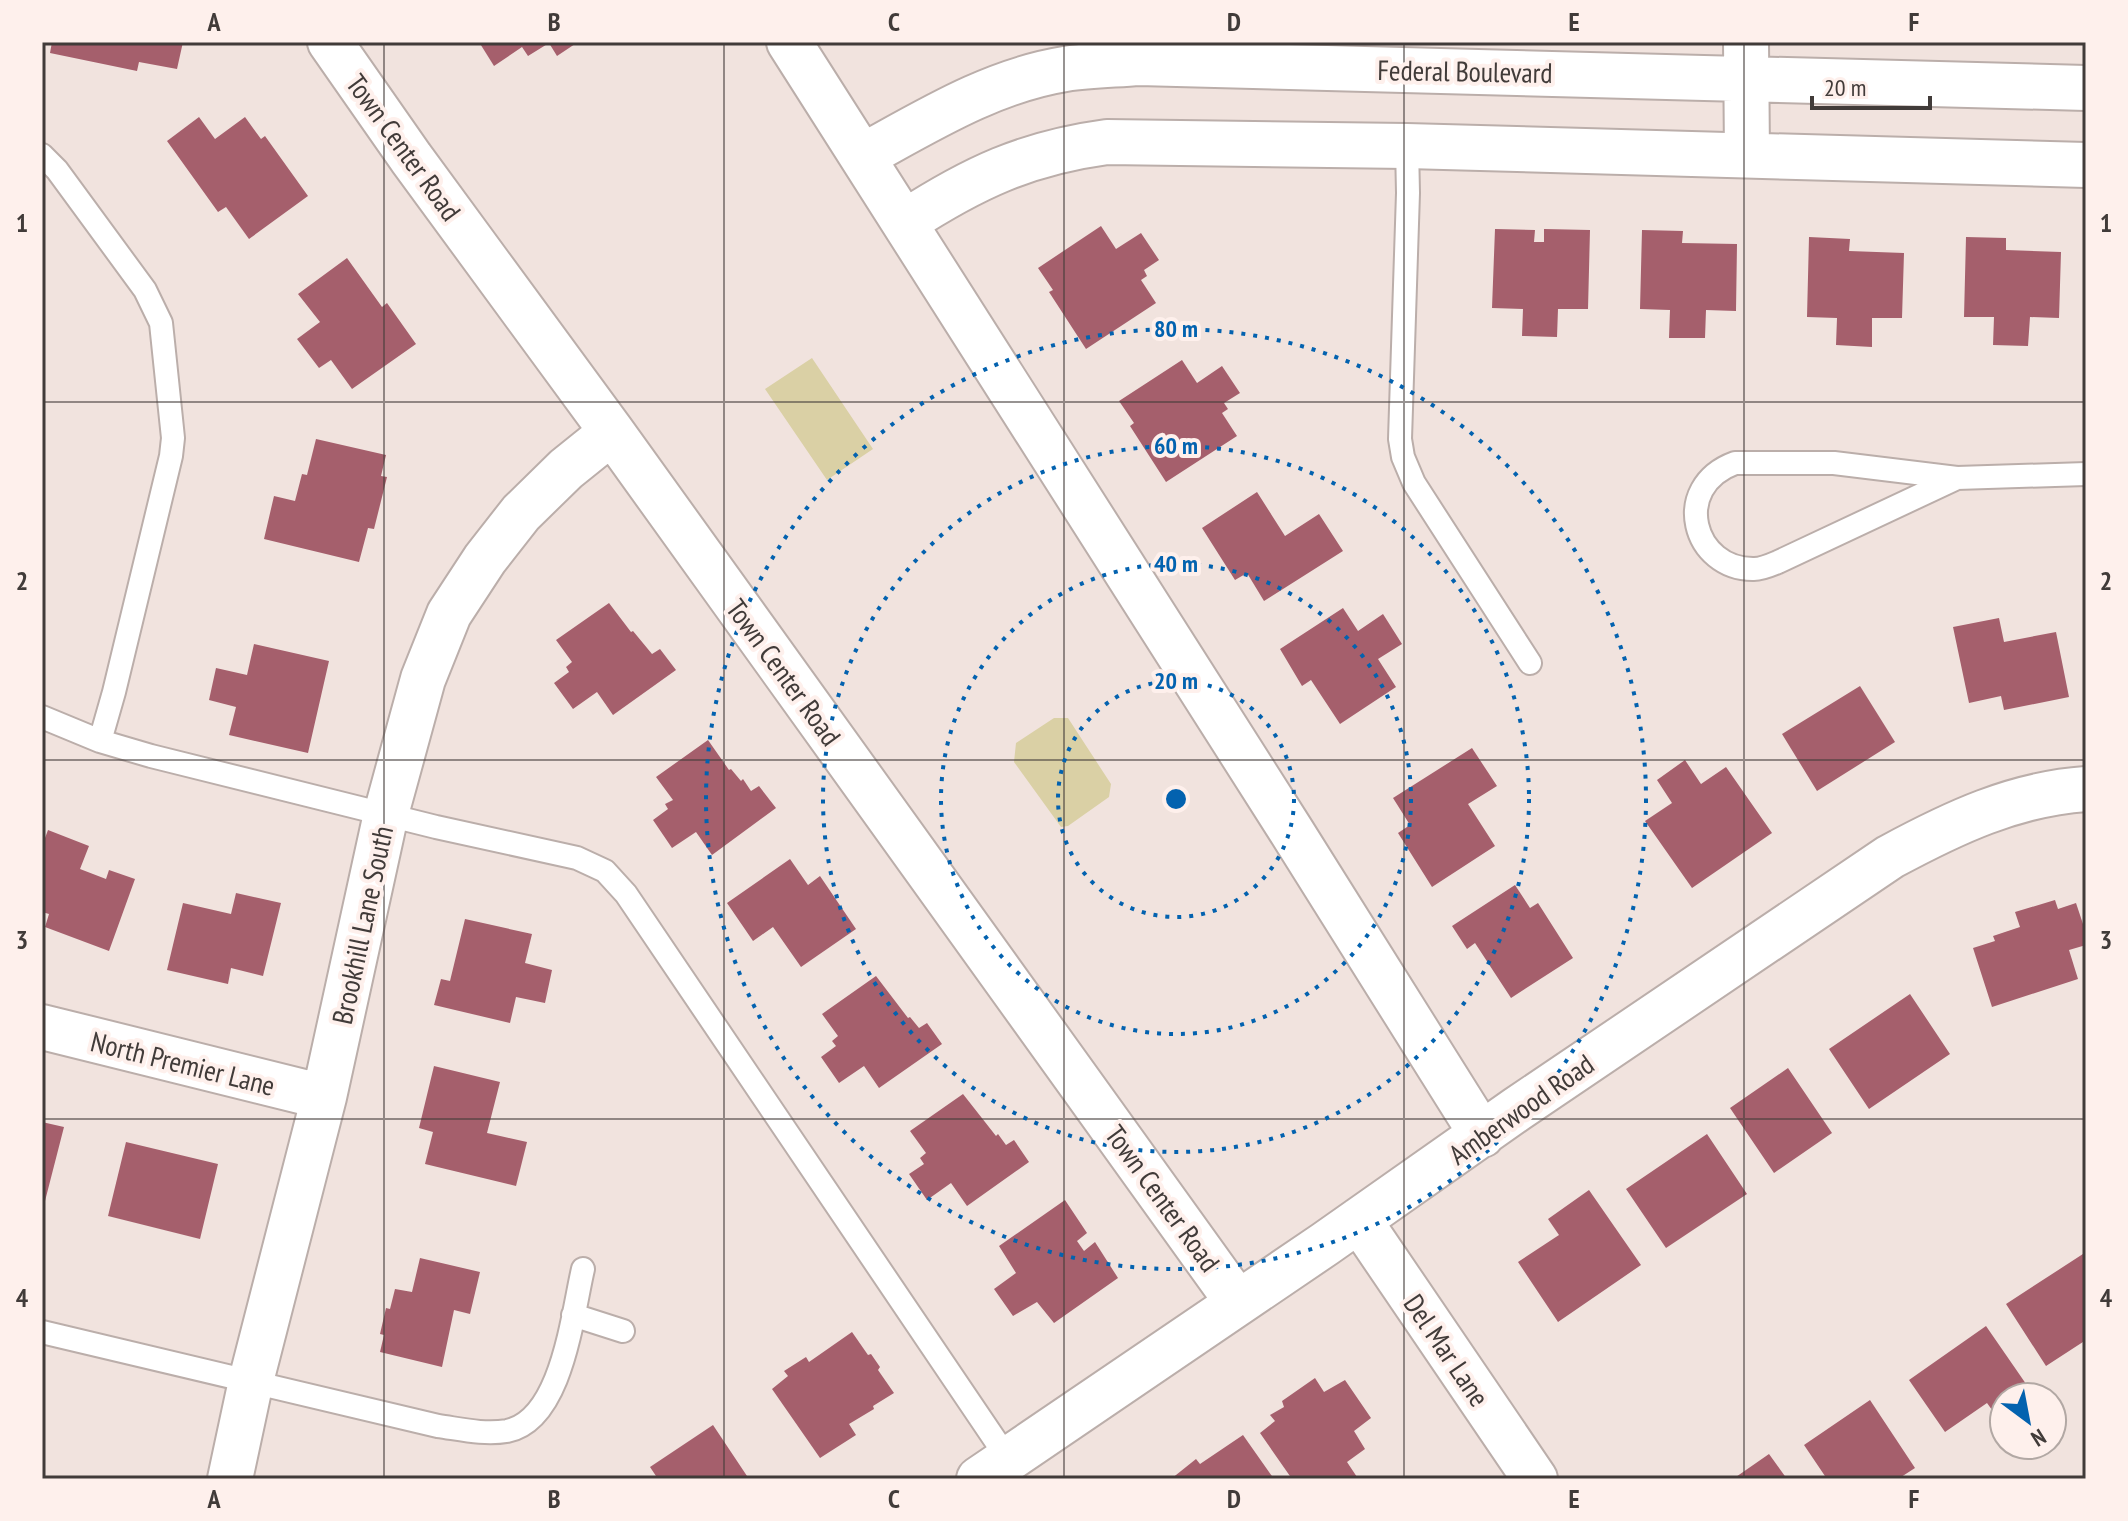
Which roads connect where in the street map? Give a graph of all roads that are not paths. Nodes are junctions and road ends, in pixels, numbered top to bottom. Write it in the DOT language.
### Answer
graph roads {
  1 [pos="330,42"];
  2 [pos="789,42"];
  3 [pos="1746,60"];
  4 [pos="2086,88"];
  5 [pos="1407,146"];
  6 [pos="42,155"];
  7 [pos="1747,155"];
  8 [pos="863,156"];
  9 [pos="2086,165"];
  10 [pos="905,222"];
  11 [pos="612,432"];
  12 [pos="2086,474"];
  13 [pos="1957,478"];
  14 [pos="1530,663"];
  15 [pos="42,717"];
  16 [pos="100,741"];
  17 [pos="2086,789"];
  18 [pos="386,814"];
  19 [pos="42,1027"];
  20 [pos="324,1097"];
  21 [pos="1482,1135"];
  22 [pos="1359,1220"];
  23 [pos="583,1269"];
  24 [pos="1238,1303"];
  25 [pos="573,1315"];
  26 [pos="623,1331"];
  27 [pos="42,1332"];
  28 [pos="251,1381"];
  29 [pos="993,1469"];
  30 [pos="230,1479"];
  31 [pos="1535,1479"];
  1 -- 11 [label="street, Town Center Road"];
  2 -- 8 [label="street"];
  3 -- 4 [label="street, Federal Boulevard"];
  3 -- 7 [label="street"];
  3 -- 8 [label="street, Federal Boulevard"];
  5 -- 7 [label="street"];
  5 -- 10 [label="street"];
  5 -- 14 [label="lane"];
  6 -- 16 [label="lane"];
  7 -- 9 [label="street"];
  8 -- 10 [label="street"];
  10 -- 21 [label="street"];
  11 -- 18 [label="street, Brookhill Lane South"];
  11 -- 24 [label="street, Town Center Road"];
  12 -- 13 [label="lane"];
  13 -- 13 [label="lane"];
  15 -- 16 [label="lane"];
  16 -- 18 [label="lane"];
  17 -- 21 [label="street, Amberwood Road"];
  18 -- 20 [label="street, Brookhill Lane South"];
  18 -- 29 [label="lane"];
  19 -- 20 [label="street, North Premier Lane"];
  20 -- 28 [label="street, Brookhill Lane South"];
  21 -- 22 [label="street, Amberwood Road"];
  22 -- 24 [label="street, Amberwood Road"];
  22 -- 31 [label="street, Del Mar Lane"];
  23 -- 25 [label="lane"];
  24 -- 29 [label="street, Amberwood Road"];
  25 -- 26 [label="lane"];
  25 -- 28 [label="lane"];
  27 -- 28 [label="lane"];
  28 -- 30 [label="street, Brookhill Lane South"];
}
